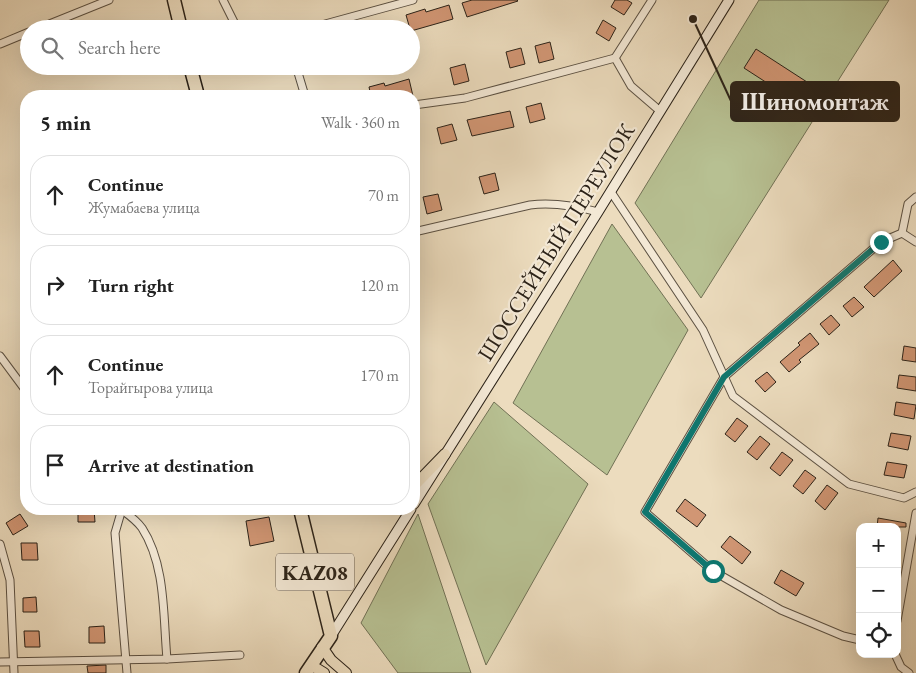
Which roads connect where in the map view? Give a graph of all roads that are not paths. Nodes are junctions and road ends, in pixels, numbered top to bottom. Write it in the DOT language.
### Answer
graph roads {
  1 [pos="109,0"];
  2 [pos="174,0"];
  3 [pos="223,0"];
  4 [pos="413,0"];
  5 [pos="652,0"];
  6 [pos="729,0"];
  7 [pos="59,20"];
  8 [pos="179,20"];
  9 [pos="234,20"];
  10 [pos="340,20"];
  11 [pos="20,36"];
  12 [pos="0,44"];
  13 [pos="615,58"];
  14 [pos="192,75"];
  15 [pos="299,75"];
  16 [pos="196,90"];
  17 [pos="303,90"];
  18 [pos="420,104"];
  19 [pos="660,110"];
  20 [pos="610,192"];
  21 [pos="916,197"];
  22 [pos="598,212"];
  23 [pos="420,231"];
  24 [pos="902,233"];
  25 [pos="916,242"];
  26 [pos="0,356"];
  27 [pos="724,377"];
  28 [pos="20,383"];
  29 [pos="445,454"];
  30 [pos="420,480"];
  31 [pos="916,492"];
  32 [pos="420,494"];
  33 [pos="916,514"];
  34 [pos="120,515"];
  35 [pos="129,515"];
  36 [pos="301,515"];
  37 [pos="407,515"];
  38 [pos="0,544"];
  39 [pos="898,613"];
  40 [pos="331,636"];
  41 [pos="856,639"];
  42 [pos="322,647"];
  43 [pos="240,654"];
  44 [pos="897,658"];
  45 [pos="126,659"];
  46 [pos="167,659"];
  47 [pos="13,661"];
  48 [pos="0,662"];
  49 [pos="308,669"];
  50 [pos="14,673"];
  51 [pos="127,673"];
  52 [pos="324,673"];
  53 [pos="346,673"];
  54 [pos="909,673"];
  1 -- 7 [label="street"];
  2 -- 8 [label="highway"];
  3 -- 9 [label="street"];
  4 -- 10 [label="street"];
  5 -- 13 [label="street"];
  6 -- 19 [label="main road, ШОССЕЙНЫЙ ПЕРЕУЛОК"];
  11 -- 12 [label="street"];
  13 -- 18 [label="street"];
  13 -- 19 [label="street"];
  14 -- 16 [label="highway"];
  15 -- 17 [label="street"];
  19 -- 20 [label="main road, ШОССЕЙНЫЙ ПЕРЕУЛОК"];
  20 -- 22 [label="main road, ШОССЕЙНЫЙ ПЕРЕУЛОК"];
  20 -- 27 [label="street"];
  21 -- 24 [label="street"];
  22 -- 23 [label="street"];
  22 -- 29 [label="main road, ШОССЕЙНЫЙ ПЕРЕУЛОК"];
  24 -- 25 [label="street"];
  24 -- 27 [label="street"];
  26 -- 28 [label="street"];
  27 -- 31 [label="street"];
  27 -- 41 [label="street"];
  29 -- 30 [label="main road"];
  29 -- 32 [label="main road, ШОССЕЙНЫЙ ПЕРЕУЛОК"];
  33 -- 39 [label="street"];
  34 -- 45 [label="street"];
  35 -- 46 [label="street"];
  36 -- 40 [label="highway, KAZ08"];
  37 -- 40 [label="main road"];
  38 -- 47 [label="street"];
  40 -- 42 [label="highway"];
  42 -- 49 [label="highway"];
  42 -- 53 [label="main road"];
  43 -- 46 [label="street"];
  44 -- 54 [label="street"];
  45 -- 46 [label="street"];
  45 -- 47 [label="street"];
  45 -- 51 [label="street"];
  47 -- 48 [label="street"];
  47 -- 50 [label="street"];
  49 -- 52 [label="main road"];
}
